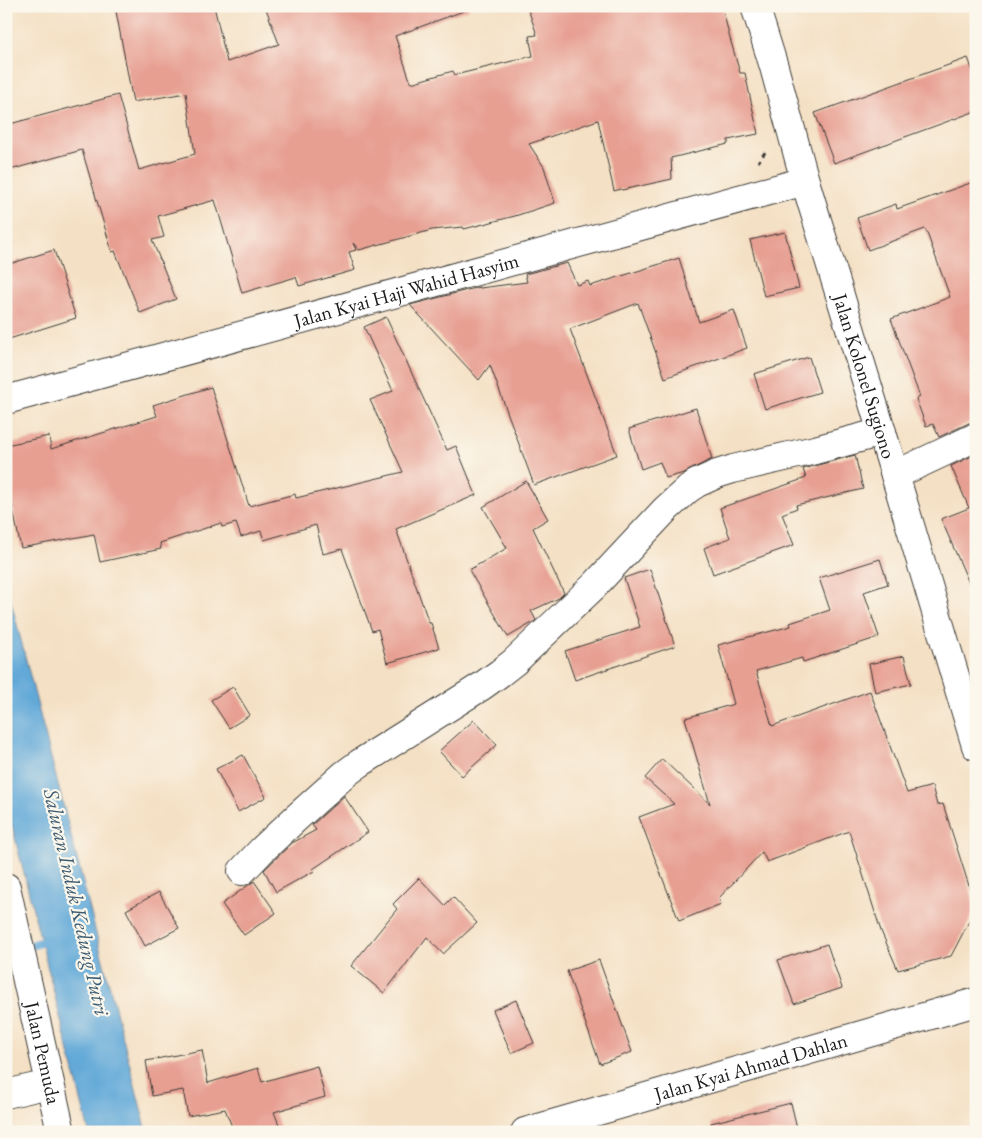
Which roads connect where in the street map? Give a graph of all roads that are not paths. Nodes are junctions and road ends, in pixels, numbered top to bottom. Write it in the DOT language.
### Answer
graph roads {
  1 [pos="755,6"];
  2 [pos="805,181"];
  3 [pos="6,400"];
  4 [pos="882,432"];
  5 [pos="976,437"];
  6 [pos="895,474"];
  7 [pos="976,746"];
  8 [pos="242,871"];
  9 [pos="6,887"];
  10 [pos="976,1002"];
  11 [pos="49,1084"];
  12 [pos="6,1094"];
  13 [pos="61,1132"];
  14 [pos="525,1132"];
  1 -- 2 [label="street, Jalan Kolonel Sugiono"];
  2 -- 3 [label="street, Jalan Kyai Haji Wahid Hasyim"];
  2 -- 4 [label="street, Jalan Kolonel Sugiono"];
  4 -- 6 [label="street, Jalan Kolonel Sugiono"];
  4 -- 8 [label="street"];
  5 -- 6 [label="street"];
  6 -- 7 [label="street, Jalan Kolonel Sugiono"];
  9 -- 11 [label="street, Jalan Pemuda"];
  10 -- 14 [label="street, Jalan Kyai Ahmad Dahlan"];
  11 -- 12 [label="street"];
  11 -- 13 [label="street, Jalan Pemuda"];
}
